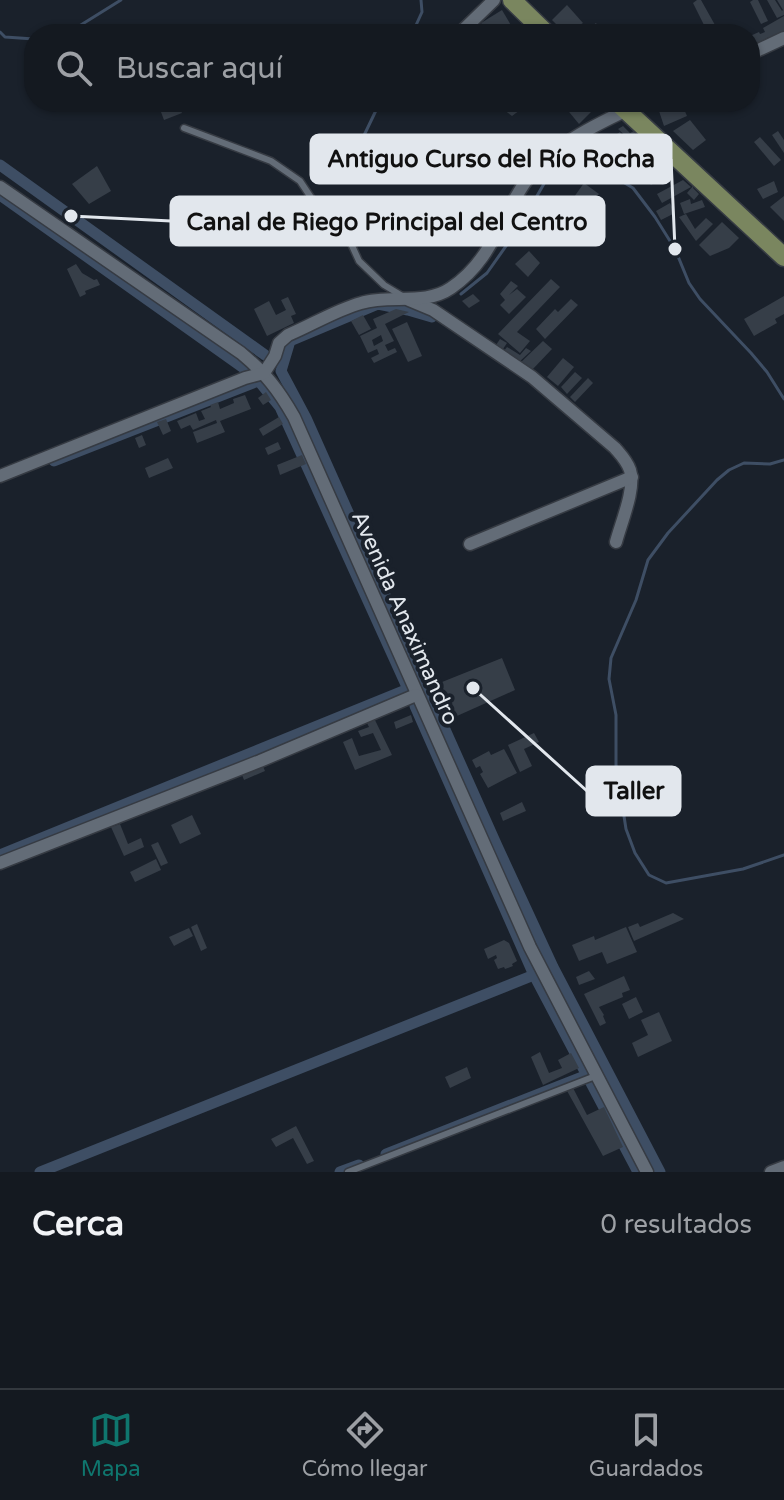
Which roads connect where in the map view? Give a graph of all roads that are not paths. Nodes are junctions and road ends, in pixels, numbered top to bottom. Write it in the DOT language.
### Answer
graph roads {
  1 [pos="494,0"];
  2 [pos="512,0"];
  3 [pos="469,24"];
  4 [pos="537,24"];
  5 [pos="784,38"];
  6 [pos="760,49"];
  7 [pos="612,112"];
  8 [pos="627,112"];
  9 [pos="184,128"];
  10 [pos="0,187"];
  11 [pos="784,257"];
  12 [pos="406,298"];
  13 [pos="264,373"];
  14 [pos="0,476"];
  15 [pos="632,477"];
  16 [pos="616,542"];
  17 [pos="470,544"];
  18 [pos="416,695"];
  19 [pos="0,863"];
  20 [pos="598,1075"];
  21 [pos="784,1167"];
  22 [pos="348,1172"];
  23 [pos="647,1172"];
  24 [pos="771,1172"];
  1 -- 3 [label="street"];
  2 -- 4 [label="street"];
  5 -- 6 [label="street"];
  7 -- 12 [label="street"];
  8 -- 11 [label="street"];
  9 -- 12 [label="lane"];
  10 -- 13 [label="street, Avenida Anaximandro"];
  12 -- 13 [label="street"];
  12 -- 15 [label="street"];
  13 -- 14 [label="street"];
  13 -- 18 [label="street, Avenida Anaximandro"];
  15 -- 16 [label="street"];
  15 -- 17 [label="street"];
  18 -- 19 [label="street"];
  18 -- 20 [label="street, Avenida Anaximandro"];
  20 -- 22 [label="lane"];
  20 -- 23 [label="street, Avenida Anaximandro"];
  21 -- 24 [label="street"];
}
